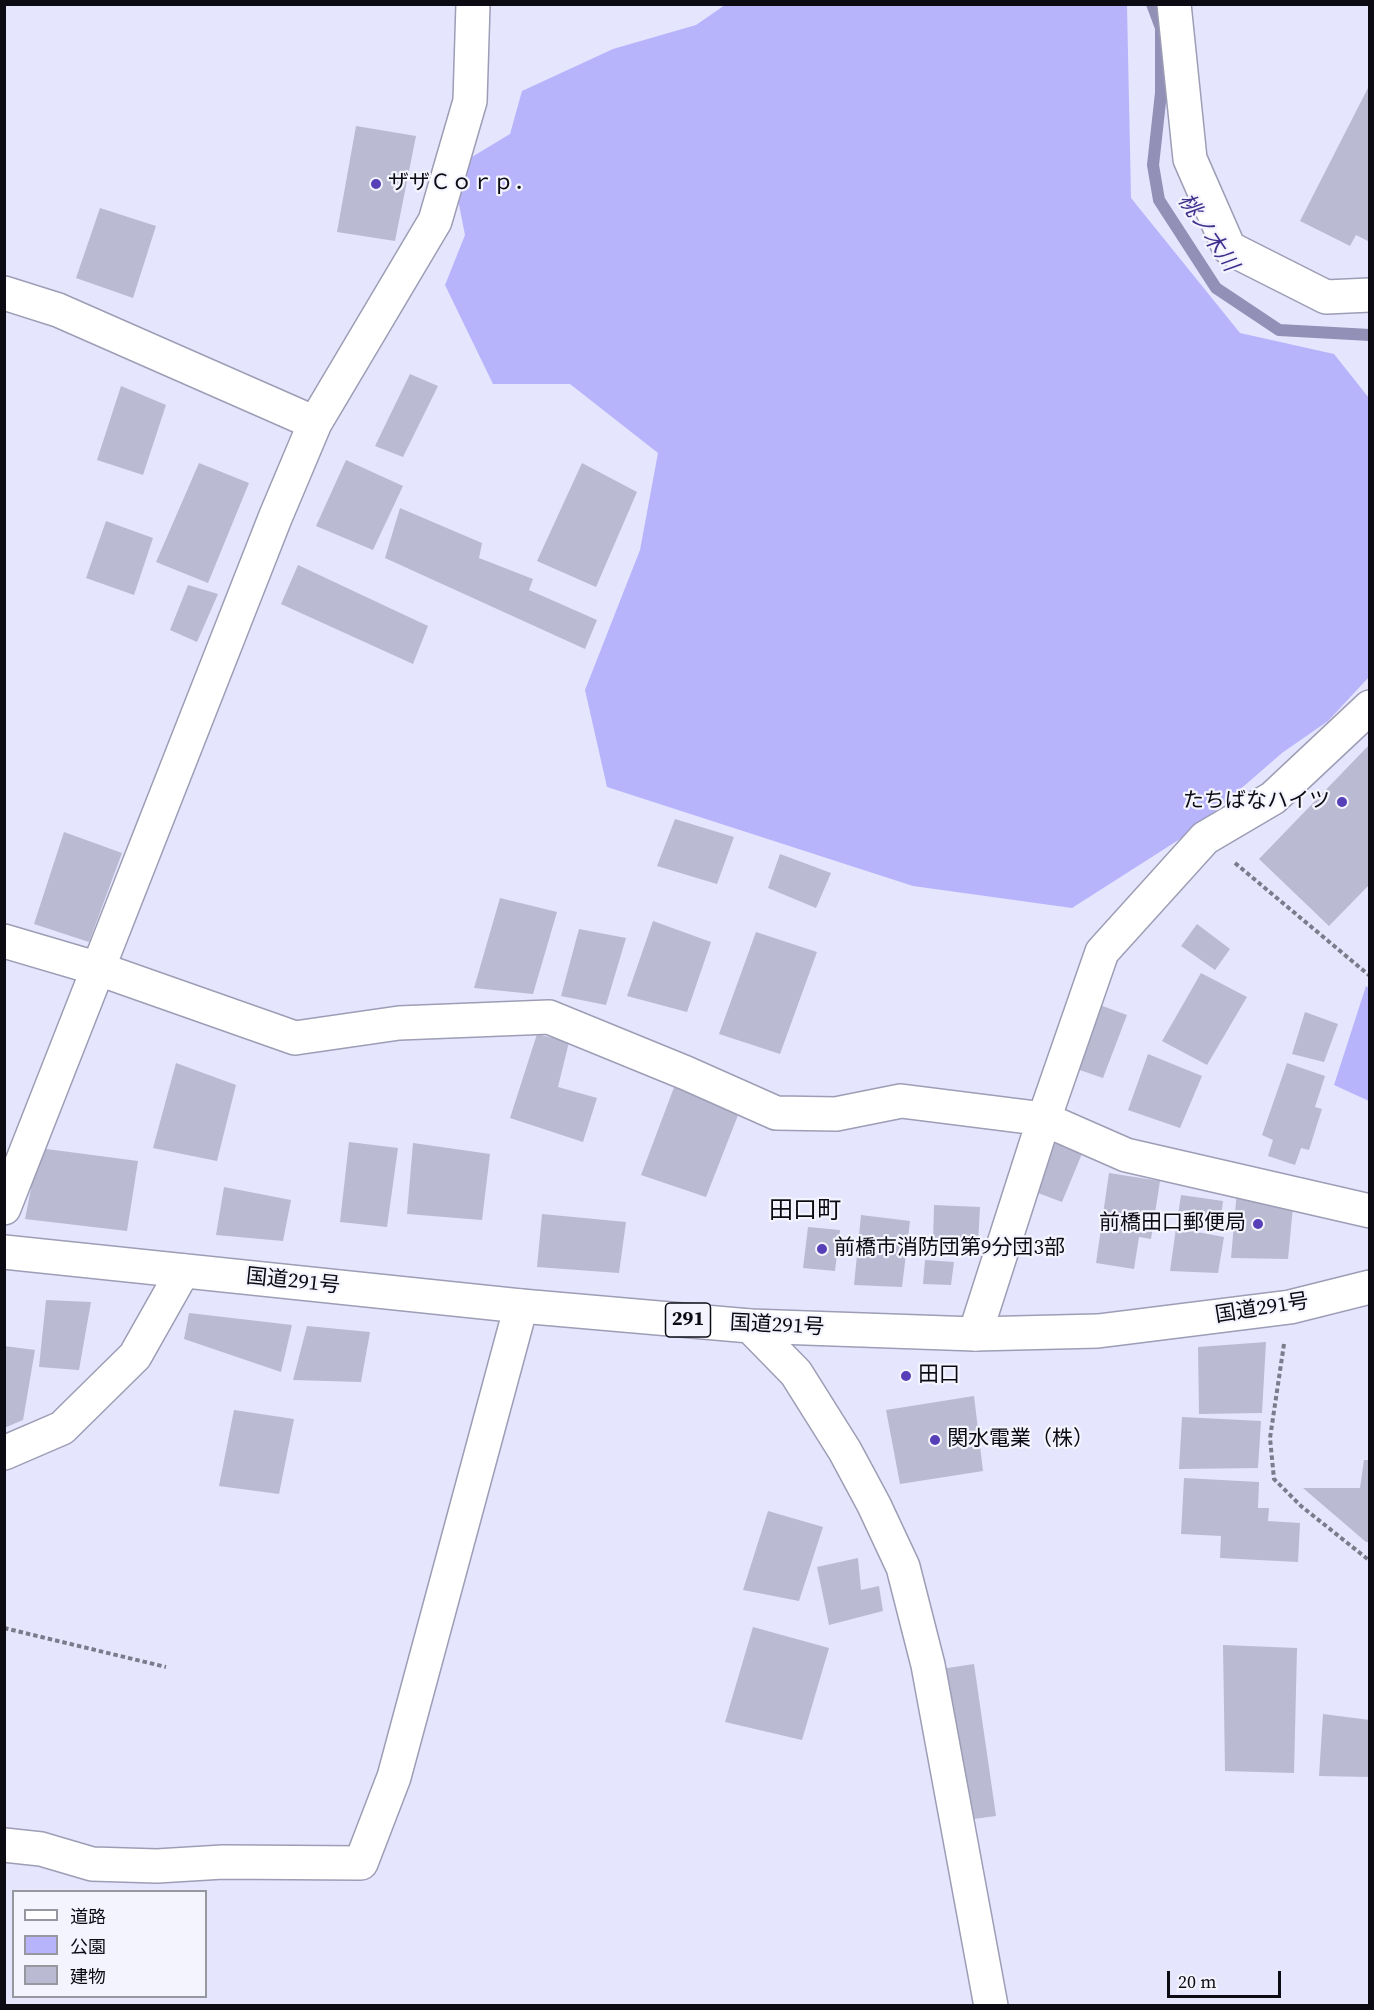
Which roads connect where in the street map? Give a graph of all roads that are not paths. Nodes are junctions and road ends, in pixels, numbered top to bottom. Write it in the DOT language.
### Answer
graph roads {
  1 [pos="473,4"];
  2 [pos="1174,4"];
  3 [pos="4,293"];
  4 [pos="1370,295"];
  5 [pos="315,423"];
  6 [pos="1370,707"];
  7 [pos="4,940"];
  8 [pos="99,969"];
  9 [pos="1044,1119"];
  10 [pos="4,1208"];
  11 [pos="1370,1211"];
  12 [pos="4,1252"];
  13 [pos="183,1271"];
  14 [pos="1370,1287"];
  15 [pos="520,1306"];
  16 [pos="750,1326"];
  17 [pos="975,1334"];
  18 [pos="4,1453"];
  19 [pos="4,1845"];
  20 [pos="991,2006"];
  1 -- 5 [label="main road"];
  2 -- 4 [label="main road"];
  3 -- 5 [label="main road"];
  5 -- 8 [label="main road"];
  6 -- 9 [label="main road"];
  7 -- 8 [label="main road"];
  8 -- 9 [label="main road"];
  8 -- 10 [label="main road"];
  9 -- 11 [label="main road"];
  9 -- 17 [label="main road"];
  12 -- 13 [label="main road, 国道291号 / 291"];
  13 -- 15 [label="main road, 国道291号 / 291"];
  13 -- 18 [label="main road"];
  14 -- 17 [label="main road, 国道291号 / 291"];
  15 -- 16 [label="main road, 国道291号 / 291"];
  15 -- 19 [label="main road"];
  16 -- 17 [label="main road, 国道291号 / 291"];
  16 -- 20 [label="main road"];
}
